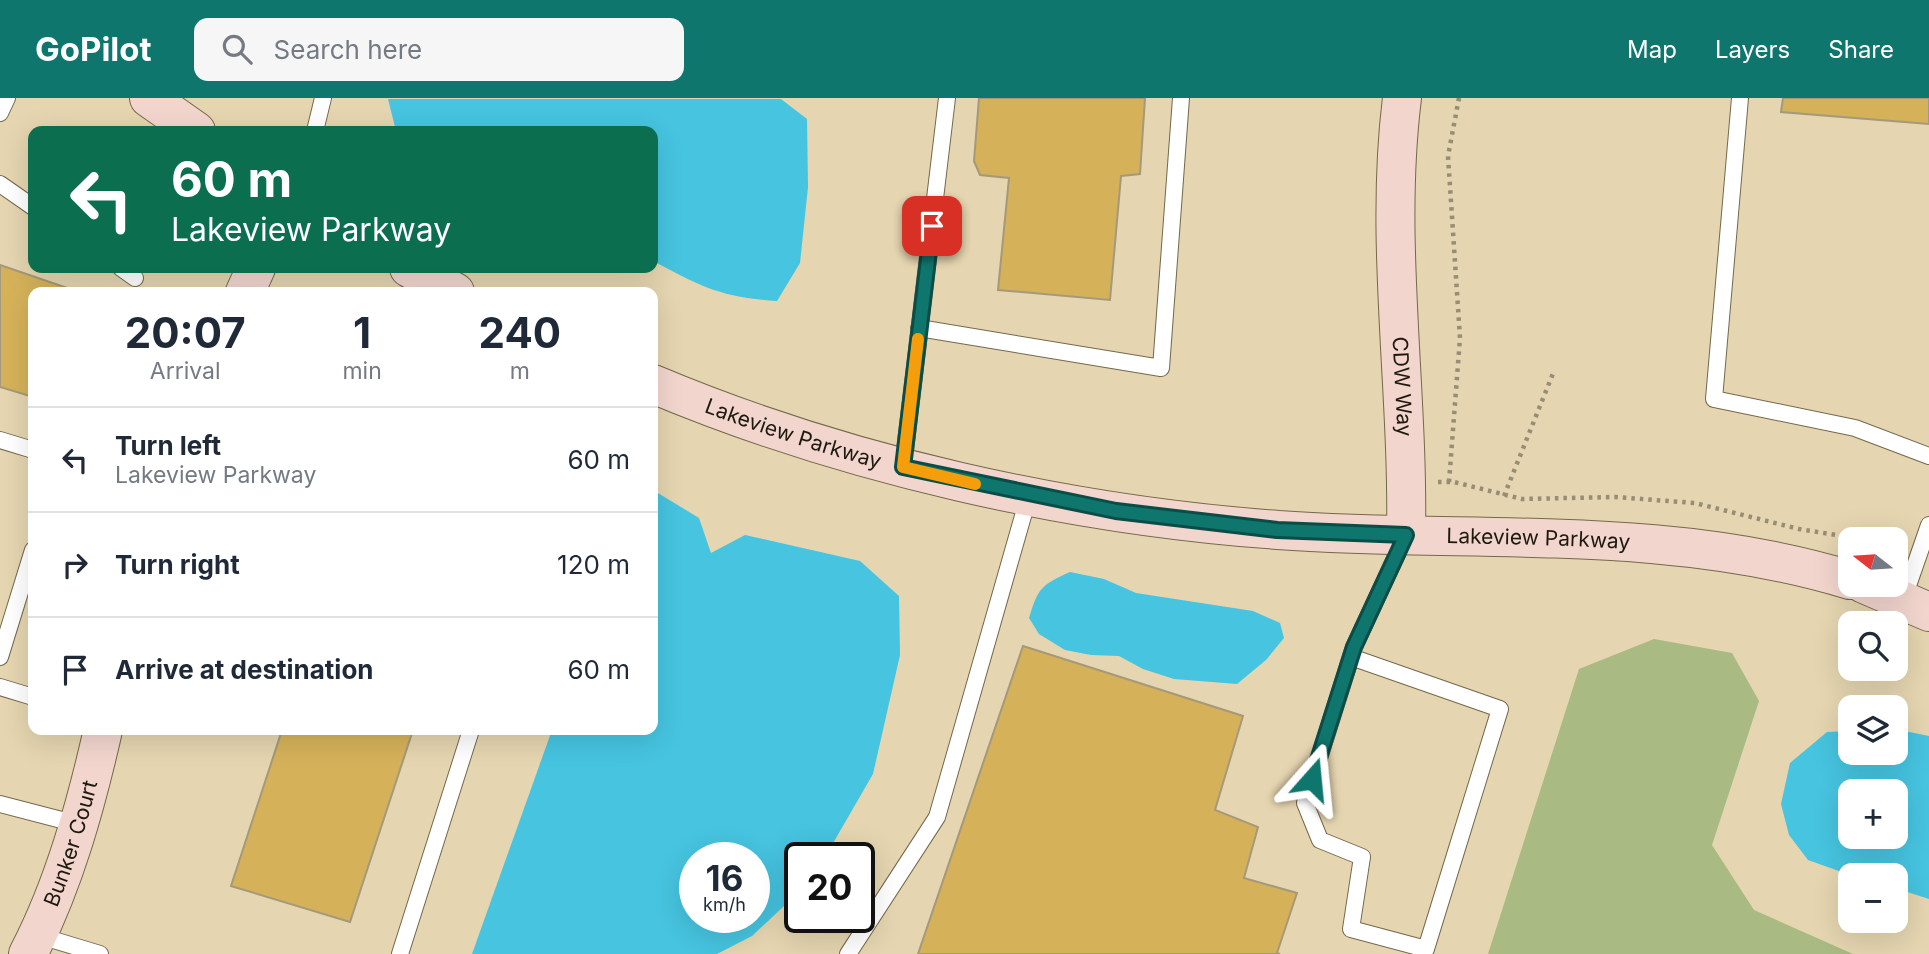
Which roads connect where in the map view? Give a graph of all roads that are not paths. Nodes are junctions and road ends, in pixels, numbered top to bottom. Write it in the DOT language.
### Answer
graph roads {
  1 [pos="7,98"];
  2 [pos="149,98"];
  3 [pos="323,98"];
  4 [pos="947,98"];
  5 [pos="1181,98"];
  6 [pos="1402,98"];
  7 [pos="1428,98"];
  8 [pos="1740,98"];
  9 [pos="0,113"];
  10 [pos="188,126"];
  11 [pos="316,126"];
  12 [pos="0,184"];
  13 [pos="28,204"];
  14 [pos="1396,237"];
  15 [pos="128,273"];
  16 [pos="419,273"];
  17 [pos="135,278"];
  18 [pos="445,287"];
  19 [pos="919,328"];
  20 [pos="658,386"];
  21 [pos="0,440"];
  22 [pos="28,448"];
  23 [pos="1929,456"];
  24 [pos="903,467"];
  25 [pos="1030,495"];
  26 [pos="1929,524"];
  27 [pos="1406,535"];
  28 [pos="28,566"];
  29 [pos="1838,577"];
  30 [pos="1895,597"];
  31 [pos="1916,606"];
  32 [pos="0,657"];
  33 [pos="1351,657"];
  34 [pos="0,687"];
  35 [pos="28,695"];
  36 [pos="102,735"];
  37 [pos="469,735"];
  38 [pos="0,804"];
  39 [pos="78,824"];
  40 [pos="32,944"];
  41 [pos="100,954"];
  42 [pos="400,954"];
  43 [pos="848,954"];
  1 -- 9 [label="lane"];
  2 -- 10 [label="street"];
  3 -- 11 [label="lane"];
  4 -- 19 [label="lane"];
  5 -- 19 [label="lane"];
  6 -- 14 [label="street, CDW Way"];
  7 -- 14 [label="street"];
  8 -- 23 [label="lane"];
  12 -- 13 [label="lane"];
  14 -- 27 [label="street, CDW Way"];
  15 -- 17 [label="lane"];
  16 -- 18 [label="street"];
  19 -- 24 [label="lane"];
  20 -- 24 [label="street, Lakeview Parkway"];
  21 -- 22 [label="lane"];
  24 -- 25 [label="street, Lakeview Parkway"];
  25 -- 27 [label="street, Lakeview Parkway"];
  25 -- 43 [label="lane"];
  26 -- 31 [label="lane"];
  27 -- 29 [label="street, Lakeview Parkway"];
  27 -- 33 [label="lane"];
  28 -- 32 [label="lane"];
  30 -- 31 [label="street"];
  33 -- 33 [label="lane"];
  34 -- 35 [label="lane"];
  36 -- 39 [label="street, Bunker Court"];
  37 -- 42 [label="lane"];
  38 -- 39 [label="lane"];
  39 -- 40 [label="street, Bunker Court"];
  40 -- 41 [label="lane"];
}
